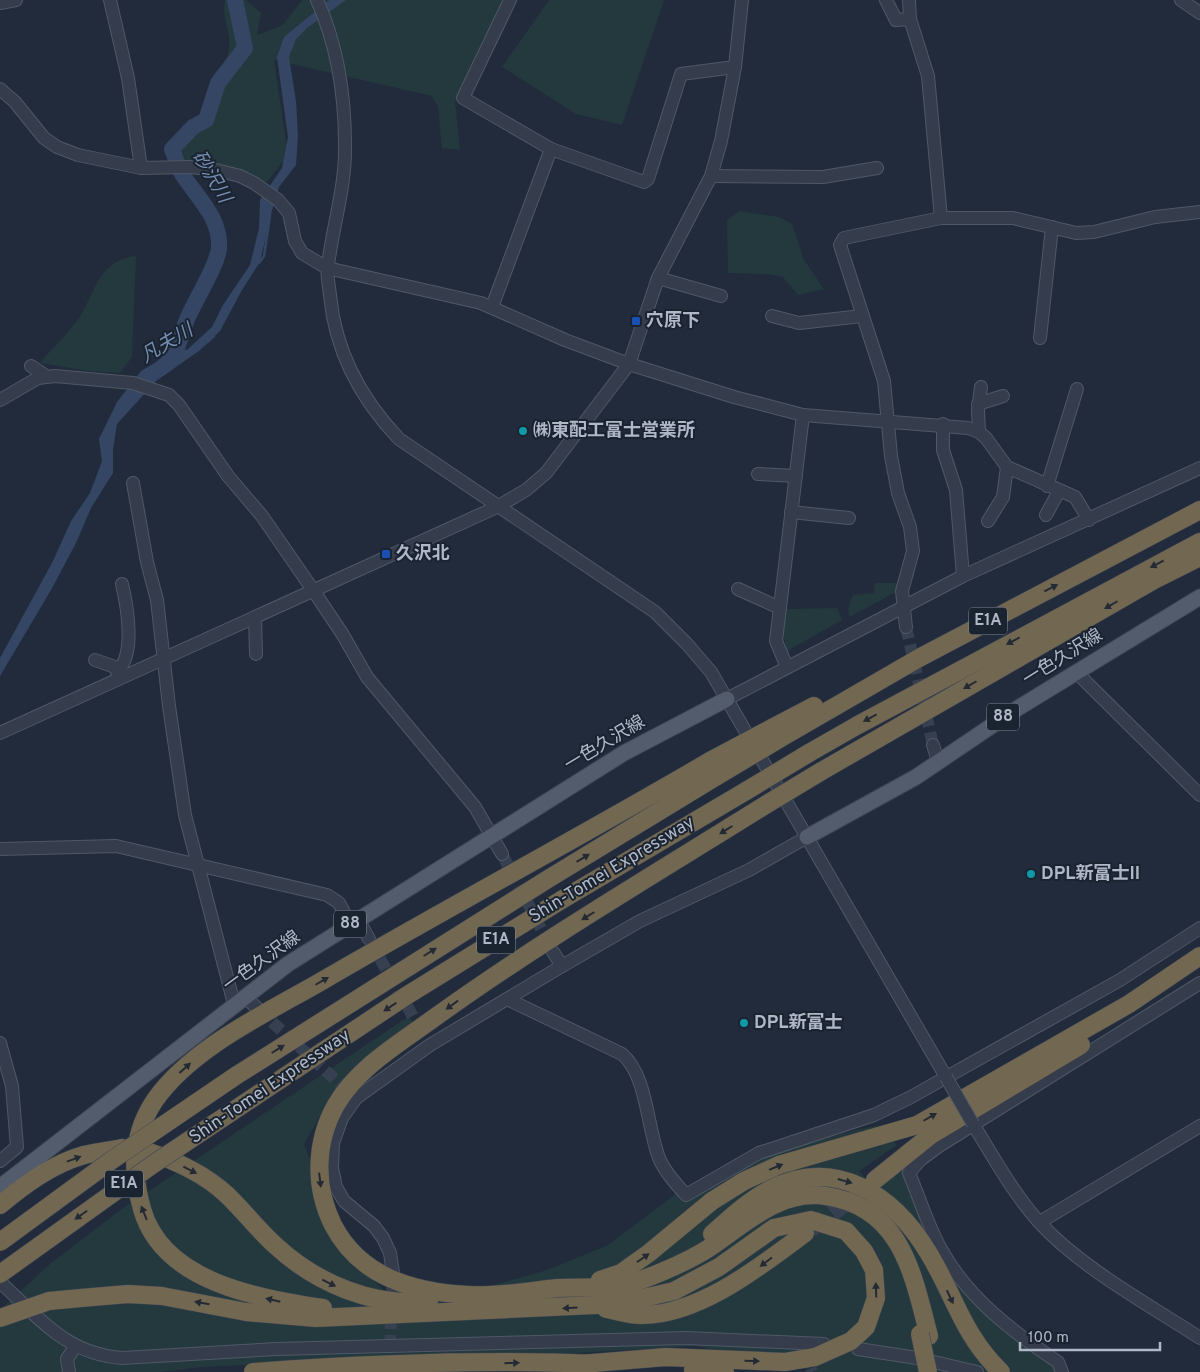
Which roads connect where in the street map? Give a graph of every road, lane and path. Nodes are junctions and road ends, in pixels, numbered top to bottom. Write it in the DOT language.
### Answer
graph roads {
  1 [pos="16,0"];
  2 [pos="110,0"];
  3 [pos="317,0"];
  4 [pos="510,0"];
  5 [pos="742,0"];
  6 [pos="886,0"];
  7 [pos="909,0"];
  8 [pos="1181,0"];
  9 [pos="0,3"];
  10 [pos="1200,13"];
  11 [pos="910,18"];
  12 [pos="735,67"];
  13 [pos="0,89"];
  14 [pos="551,149"];
  15 [pos="141,168"];
  16 [pos="877,168"];
  17 [pos="711,176"];
  18 [pos="1200,212"];
  19 [pos="941,218"];
  20 [pos="1052,226"];
  21 [pos="327,268"];
  22 [pos="658,278"];
  23 [pos="721,296"];
  24 [pos="492,307"];
  25 [pos="772,316"];
  26 [pos="862,316"];
  27 [pos="1040,338"];
  28 [pos="629,364"];
  29 [pos="31,366"];
  30 [pos="46,376"];
  31 [pos="981,386"];
  32 [pos="1077,389"];
  33 [pos="1003,396"];
  34 [pos="0,400"];
  35 [pos="978,404"];
  36 [pos="803,415"];
  37 [pos="889,422"];
  38 [pos="943,424"];
  39 [pos="979,432"];
  40 [pos="1007,467"];
  41 [pos="1200,468"];
  42 [pos="758,474"];
  43 [pos="796,476"];
  44 [pos="133,483"];
  45 [pos="1053,488"];
  46 [pos="498,507"];
  47 [pos="1200,510"];
  48 [pos="791,512"];
  49 [pos="1046,515"];
  50 [pos="849,518"];
  51 [pos="1089,520"];
  52 [pos="988,521"];
  53 [pos="1200,542"];
  54 [pos="1200,557"];
  55 [pos="963,576"];
  56 [pos="122,584"];
  57 [pos="738,589"];
  58 [pos="313,590"];
  59 [pos="1200,597"];
  60 [pos="903,605"];
  61 [pos="780,608"];
  62 [pos="255,617"];
  63 [pos="906,627"];
  64 [pos="256,654"];
  65 [pos="165,658"];
  66 [pos="95,660"];
  67 [pos="787,667"];
  68 [pos="1076,672"];
  69 [pos="118,675"];
  70 [pos="726,699"];
  71 [pos="0,733"];
  72 [pos="933,745"];
  73 [pos="938,761"];
  74 [pos="714,768"];
  75 [pos="1200,795"];
  76 [pos="492,836"];
  77 [pos="807,838"];
  78 [pos="0,848"];
  79 [pos="502,854"];
  80 [pos="200,867"];
  81 [pos="354,921"];
  82 [pos="1200,928"];
  83 [pos="369,939"];
  84 [pos="553,952"];
  85 [pos="1200,956"];
  86 [pos="562,966"];
  87 [pos="1200,971"];
  88 [pos="1200,984"];
  89 [pos="507,999"];
  90 [pos="239,1000"];
  91 [pos="257,1008"];
  92 [pos="0,1043"];
  93 [pos="946,1077"];
  94 [pos="973,1124"];
  95 [pos="1200,1126"];
  96 [pos="122,1148"];
  97 [pos="146,1151"];
  98 [pos="0,1161"];
  99 [pos="875,1180"];
  100 [pos="8,1189"];
  101 [pos="0,1205"];
  102 [pos="1040,1222"];
  103 [pos="805,1233"];
  104 [pos="0,1242"];
  105 [pos="393,1273"];
  106 [pos="0,1274"];
  107 [pos="0,1282"];
  108 [pos="583,1286"];
  109 [pos="635,1290"];
  110 [pos="469,1296"];
  111 [pos="594,1306"];
  112 [pos="372,1316"];
  113 [pos="0,1318"];
  114 [pos="924,1335"];
  115 [pos="1200,1338"];
  116 [pos="824,1344"];
  117 [pos="74,1347"];
  118 [pos="858,1349"];
  119 [pos="581,1364"];
  120 [pos="69,1372"];
  121 [pos="253,1372"];
  122 [pos="725,1372"];
  123 [pos="928,1372"];
  124 [pos="937,1372"];
  125 [pos="977,1372"];
  126 [pos="1002,1372"];
  127 [pos="1062,1372"];
  1 -- 9 [label="street"];
  2 -- 15 [label="street"];
  3 -- 21 [label="street"];
  4 -- 14 [label="street"];
  5 -- 12 [label="street"];
  6 -- 11 [label="street"];
  7 -- 11 [label="street"];
  8 -- 10 [label="street"];
  11 -- 19 [label="street"];
  12 -- 14 [label="street"];
  12 -- 17 [label="street"];
  13 -- 15 [label="street"];
  14 -- 24 [label="street"];
  15 -- 21 [label="street"];
  16 -- 17 [label="street"];
  17 -- 22 [label="street"];
  18 -- 20 [label="street"];
  19 -- 20 [label="street"];
  19 -- 26 [label="street"];
  20 -- 27 [label="street"];
  21 -- 24 [label="street"];
  21 -- 46 [label="street"];
  22 -- 23 [label="street"];
  22 -- 28 [label="street"];
  24 -- 28 [label="street"];
  25 -- 26 [label="street"];
  26 -- 37 [label="street"];
  28 -- 36 [label="street"];
  28 -- 46 [label="street"];
  29 -- 30 [label="street"];
  30 -- 34 [label="street"];
  30 -- 58 [label="street"];
  31 -- 35 [label="street"];
  32 -- 45 [label="street"];
  33 -- 35 [label="street"];
  35 -- 39 [label="street"];
  36 -- 37 [label="street"];
  36 -- 43 [label="street"];
  37 -- 38 [label="street"];
  37 -- 60 [label="street"];
  38 -- 39 [label="street"];
  38 -- 55 [label="street"];
  39 -- 40 [label="street"];
  40 -- 45 [label="street"];
  40 -- 52 [label="street"];
  41 -- 51 [label="street"];
  42 -- 43 [label="street"];
  43 -- 48 [label="street"];
  44 -- 65 [label="street"];
  45 -- 49 [label="street"];
  45 -- 51 [label="street"];
  46 -- 58 [label="street"];
  46 -- 70 [label="street"];
  74 -- 47 [label="highway, Shin-Tomei Expressway / E1A, one-way, bridge"];
  48 -- 50 [label="street"];
  48 -- 61 [label="street"];
  51 -- 55 [label="street"];
  53 -- 106 [label="highway, Shin-Tomei Expressway / E1A, one-way, bridge"];
  54 -- 110 [label="highway, one-way, bridge"];
  55 -- 60 [label="street"];
  56 -- 69 [label="street"];
  57 -- 61 [label="street"];
  58 -- 62 [label="street"];
  58 -- 76 [label="street"];
  59 -- 68 [label="main road, 一色久沢線 / 88"];
  60 -- 63 [label="street"];
  60 -- 67 [label="street"];
  61 -- 67 [label="street"];
  62 -- 64 [label="street"];
  62 -- 65 [label="street"];
  65 -- 69 [label="street"];
  65 -- 80 [label="street"];
  66 -- 69 [label="street"];
  67 -- 70 [label="street"];
  68 -- 73 [label="main road, 一色久沢線 / 88"];
  68 -- 75 [label="street"];
  69 -- 71 [label="street"];
  70 -- 76 [label="main road, 一色久沢線 / 88"];
  70 -- 77 [label="street"];
  72 -- 73 [label="street"];
  73 -- 77 [label="main road, 一色久沢線 / 88"];
  104 -- 74 [label="highway, Shin-Tomei Expressway / E1A, one-way, bridge"];
  112 -- 74 [label="highway, one-way"];
  76 -- 79 [label="street"];
  76 -- 81 [label="main road, 一色久沢線 / 88"];
  77 -- 86 [label="street"];
  77 -- 93 [label="street"];
  78 -- 80 [label="street"];
  80 -- 81 [label="street"];
  80 -- 90 [label="street"];
  81 -- 83 [label="street"];
  81 -- 90 [label="main road, 一色久沢線 / 88"];
  82 -- 93 [label="street"];
  84 -- 86 [label="street"];
  108 -- 85 [label="highway, one-way"];
  86 -- 89 [label="street"];
  87 -- 99 [label="highway"];
  88 -- 94 [label="street"];
  89 -- 93 [label="street"];
  89 -- 105 [label="street"];
  90 -- 91 [label="street"];
  90 -- 100 [label="main road, 一色久沢線 / 88"];
  92 -- 98 [label="street"];
  93 -- 94 [label="street, bridge"];
  94 -- 102 [label="street"];
  94 -- 127 [label="street"];
  95 -- 102 [label="street"];
  100 -- 96 [label="highway, one-way"];
  97 -- 110 [label="highway, one-way"];
  100 -- 101 [label="highway"];
  102 -- 115 [label="street"];
  103 -- 111 [label="highway, one-way"];
  107 -- 117 [label="street"];
  108 -- 109 [label="highway"];
  108 -- 110 [label="highway"];
  109 -- 111 [label="highway"];
  109 -- 114 [label="highway"];
  119 -- 109 [label="highway, one-way"];
  109 -- 126 [label="highway, one-way"];
  111 -- 112 [label="highway, one-way"];
  112 -- 113 [label="highway, one-way, bridge"];
  114 -- 123 [label="highway, bridge"];
  114 -- 124 [label="highway"];
  116 -- 117 [label="street"];
  117 -- 120 [label="street"];
  118 -- 125 [label="street"];
  121 -- 119 [label="highway, one-way"];
  119 -- 122 [label="highway"];
}
